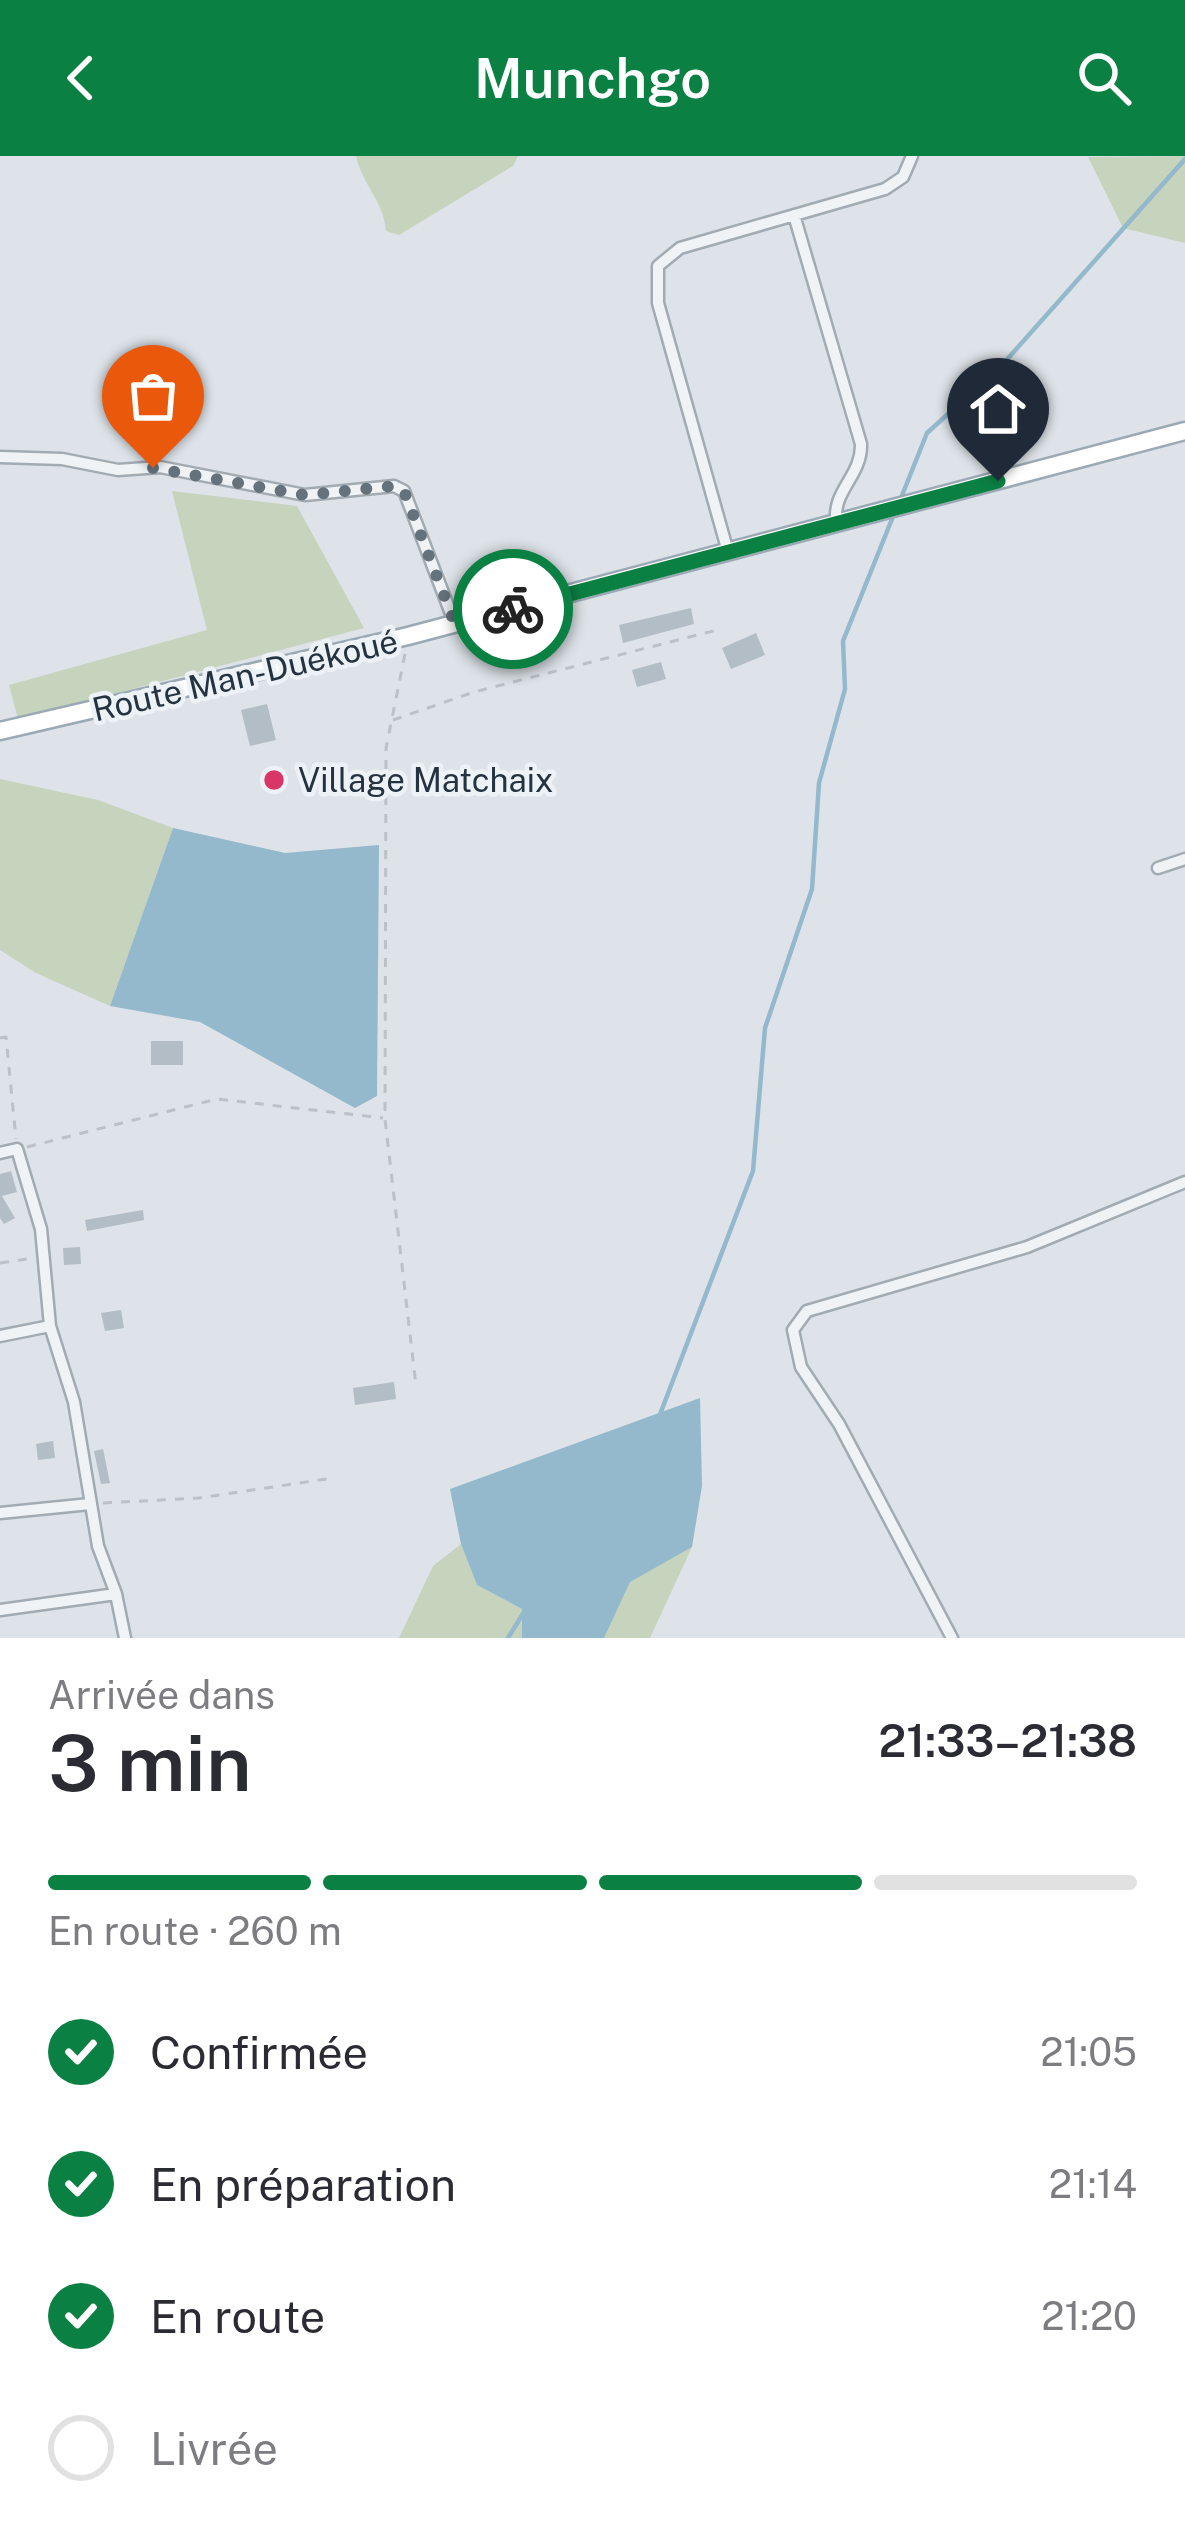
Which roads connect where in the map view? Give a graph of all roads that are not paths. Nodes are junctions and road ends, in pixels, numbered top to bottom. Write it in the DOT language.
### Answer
graph roads {
  1 [pos="912,156"];
  2 [pos="794,215"];
  3 [pos="1185,430"];
  4 [pos="0,457"];
  5 [pos="837,524"];
  6 [pos="728,552"];
  7 [pos="455,624"];
  8 [pos="0,731"];
  9 [pos="1185,859"];
  10 [pos="1158,868"];
  11 [pos="0,1153"];
  12 [pos="1185,1182"];
  13 [pos="50,1326"];
  14 [pos="0,1336"];
  15 [pos="90,1504"];
  16 [pos="0,1513"];
  17 [pos="116,1594"];
  18 [pos="0,1610"];
  19 [pos="125,1638"];
  20 [pos="952,1638"];
  1 -- 2 [label="street"];
  2 -- 5 [label="street"];
  2 -- 6 [label="street"];
  3 -- 5 [label="main road, Route Man-Duékoué"];
  4 -- 7 [label="street"];
  5 -- 6 [label="main road, Route Man-Duékoué"];
  6 -- 7 [label="main road, Route Man-Duékoué"];
  7 -- 8 [label="main road, Route Man-Duékoué"];
  9 -- 10 [label="street"];
  11 -- 13 [label="street"];
  12 -- 20 [label="street"];
  13 -- 14 [label="street"];
  13 -- 15 [label="street"];
  15 -- 16 [label="street"];
  15 -- 17 [label="street"];
  17 -- 18 [label="street"];
  17 -- 19 [label="street"];
}
